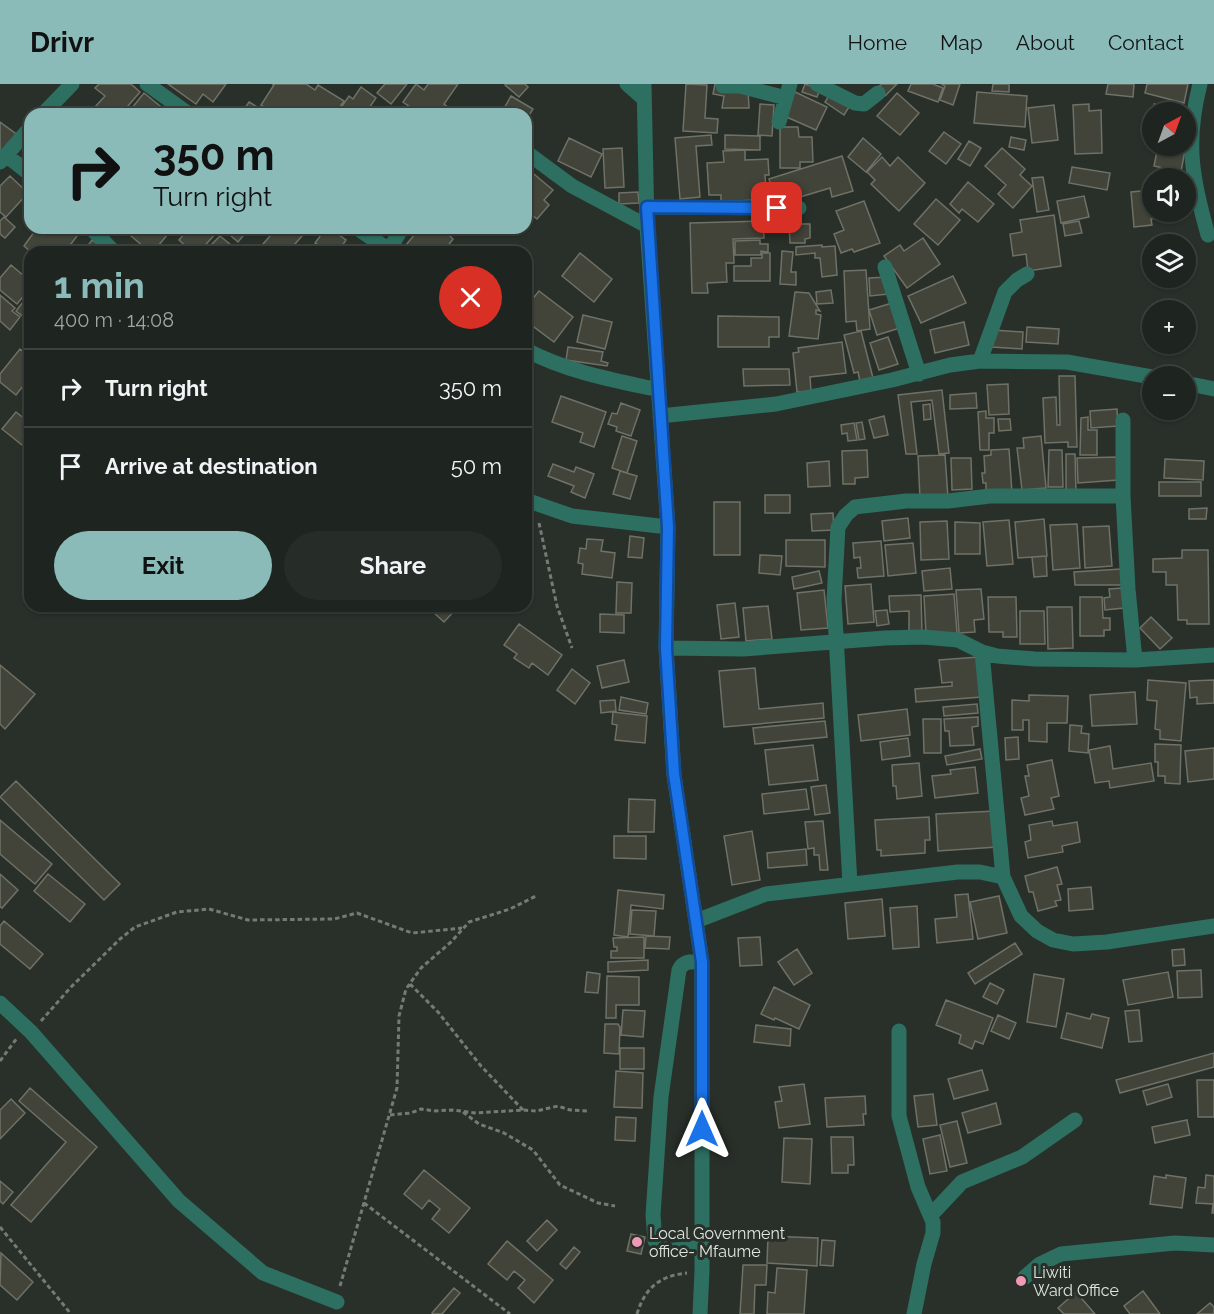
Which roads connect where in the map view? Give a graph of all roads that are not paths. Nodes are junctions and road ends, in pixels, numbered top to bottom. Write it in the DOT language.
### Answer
graph roads {
  1 [pos="72,84"];
  2 [pos="147,84"];
  3 [pos="627,84"];
  4 [pos="817,84"];
  5 [pos="1200,84"];
  6 [pos="723,86"];
  7 [pos="788,91"];
  8 [pos="644,92"];
  9 [pos="878,93"];
  10 [pos="49,108"];
  11 [pos="181,108"];
  12 [pos="779,122"];
  13 [pos="24,135"];
  14 [pos="532,156"];
  15 [pos="3,159"];
  16 [pos="24,171"];
  17 [pos="647,207"];
  18 [pos="799,208"];
  19 [pos="647,226"];
  20 [pos="97,234"];
  21 [pos="366,234"];
  22 [pos="1208,236"];
  23 [pos="108,246"];
  24 [pos="383,246"];
  25 [pos="885,267"];
  26 [pos="1027,274"];
  27 [pos="532,353"];
  28 [pos="980,361"];
  29 [pos="919,374"];
  30 [pos="1142,375"];
  31 [pos="1196,385"];
  32 [pos="1214,389"];
  33 [pos="659,390"];
  34 [pos="660,416"];
  35 [pos="1123,420"];
  36 [pos="1123,496"];
  37 [pos="532,502"];
  38 [pos="668,527"];
  39 [pos="835,642"];
  40 [pos="666,648"];
  41 [pos="982,652"];
  42 [pos="1214,655"];
  43 [pos="1135,660"];
  44 [pos="1003,877"];
  45 [pos="850,884"];
  46 [pos="696,921"];
  47 [pos="1214,926"];
  48 [pos="702,962"];
  49 [pos="0,1003"];
  50 [pos="899,1031"];
  51 [pos="1075,1120"];
  52 [pos="931,1215"];
  53 [pos="1214,1245"];
  54 [pos="702,1247"];
  55 [pos="1025,1277"];
  56 [pos="337,1302"];
  57 [pos="700,1314"];
  58 [pos="914,1314"];
  1 -- 10 [label="street"];
  2 -- 11 [label="street"];
  3 -- 8 [label="street"];
  4 -- 9 [label="street"];
  5 -- 22 [label="street"];
  6 -- 7 [label="street"];
  7 -- 12 [label="street"];
  8 -- 17 [label="street"];
  13 -- 15 [label="street"];
  14 -- 19 [label="street"];
  15 -- 16 [label="street"];
  17 -- 18 [label="street"];
  17 -- 19 [label="street"];
  19 -- 33 [label="street"];
  20 -- 23 [label="street"];
  21 -- 24 [label="street"];
  25 -- 29 [label="street"];
  26 -- 28 [label="street"];
  27 -- 33 [label="street"];
  28 -- 29 [label="street"];
  28 -- 30 [label="street"];
  29 -- 34 [label="street"];
  31 -- 32 [label="street"];
  33 -- 34 [label="street"];
  34 -- 38 [label="street"];
  35 -- 36 [label="street"];
  36 -- 39 [label="street"];
  36 -- 43 [label="street"];
  37 -- 38 [label="street"];
  38 -- 40 [label="street"];
  39 -- 40 [label="street"];
  39 -- 41 [label="street"];
  39 -- 45 [label="street"];
  40 -- 46 [label="street"];
  41 -- 43 [label="street"];
  41 -- 44 [label="street"];
  42 -- 43 [label="street"];
  44 -- 45 [label="street"];
  44 -- 47 [label="street"];
  45 -- 46 [label="street"];
  46 -- 48 [label="street"];
  48 -- 54 [label="street"];
  48 -- 54 [label="street"];
  49 -- 56 [label="street"];
  50 -- 52 [label="street"];
  51 -- 52 [label="street"];
  52 -- 58 [label="street"];
  53 -- 55 [label="street"];
  54 -- 57 [label="street"];
}
